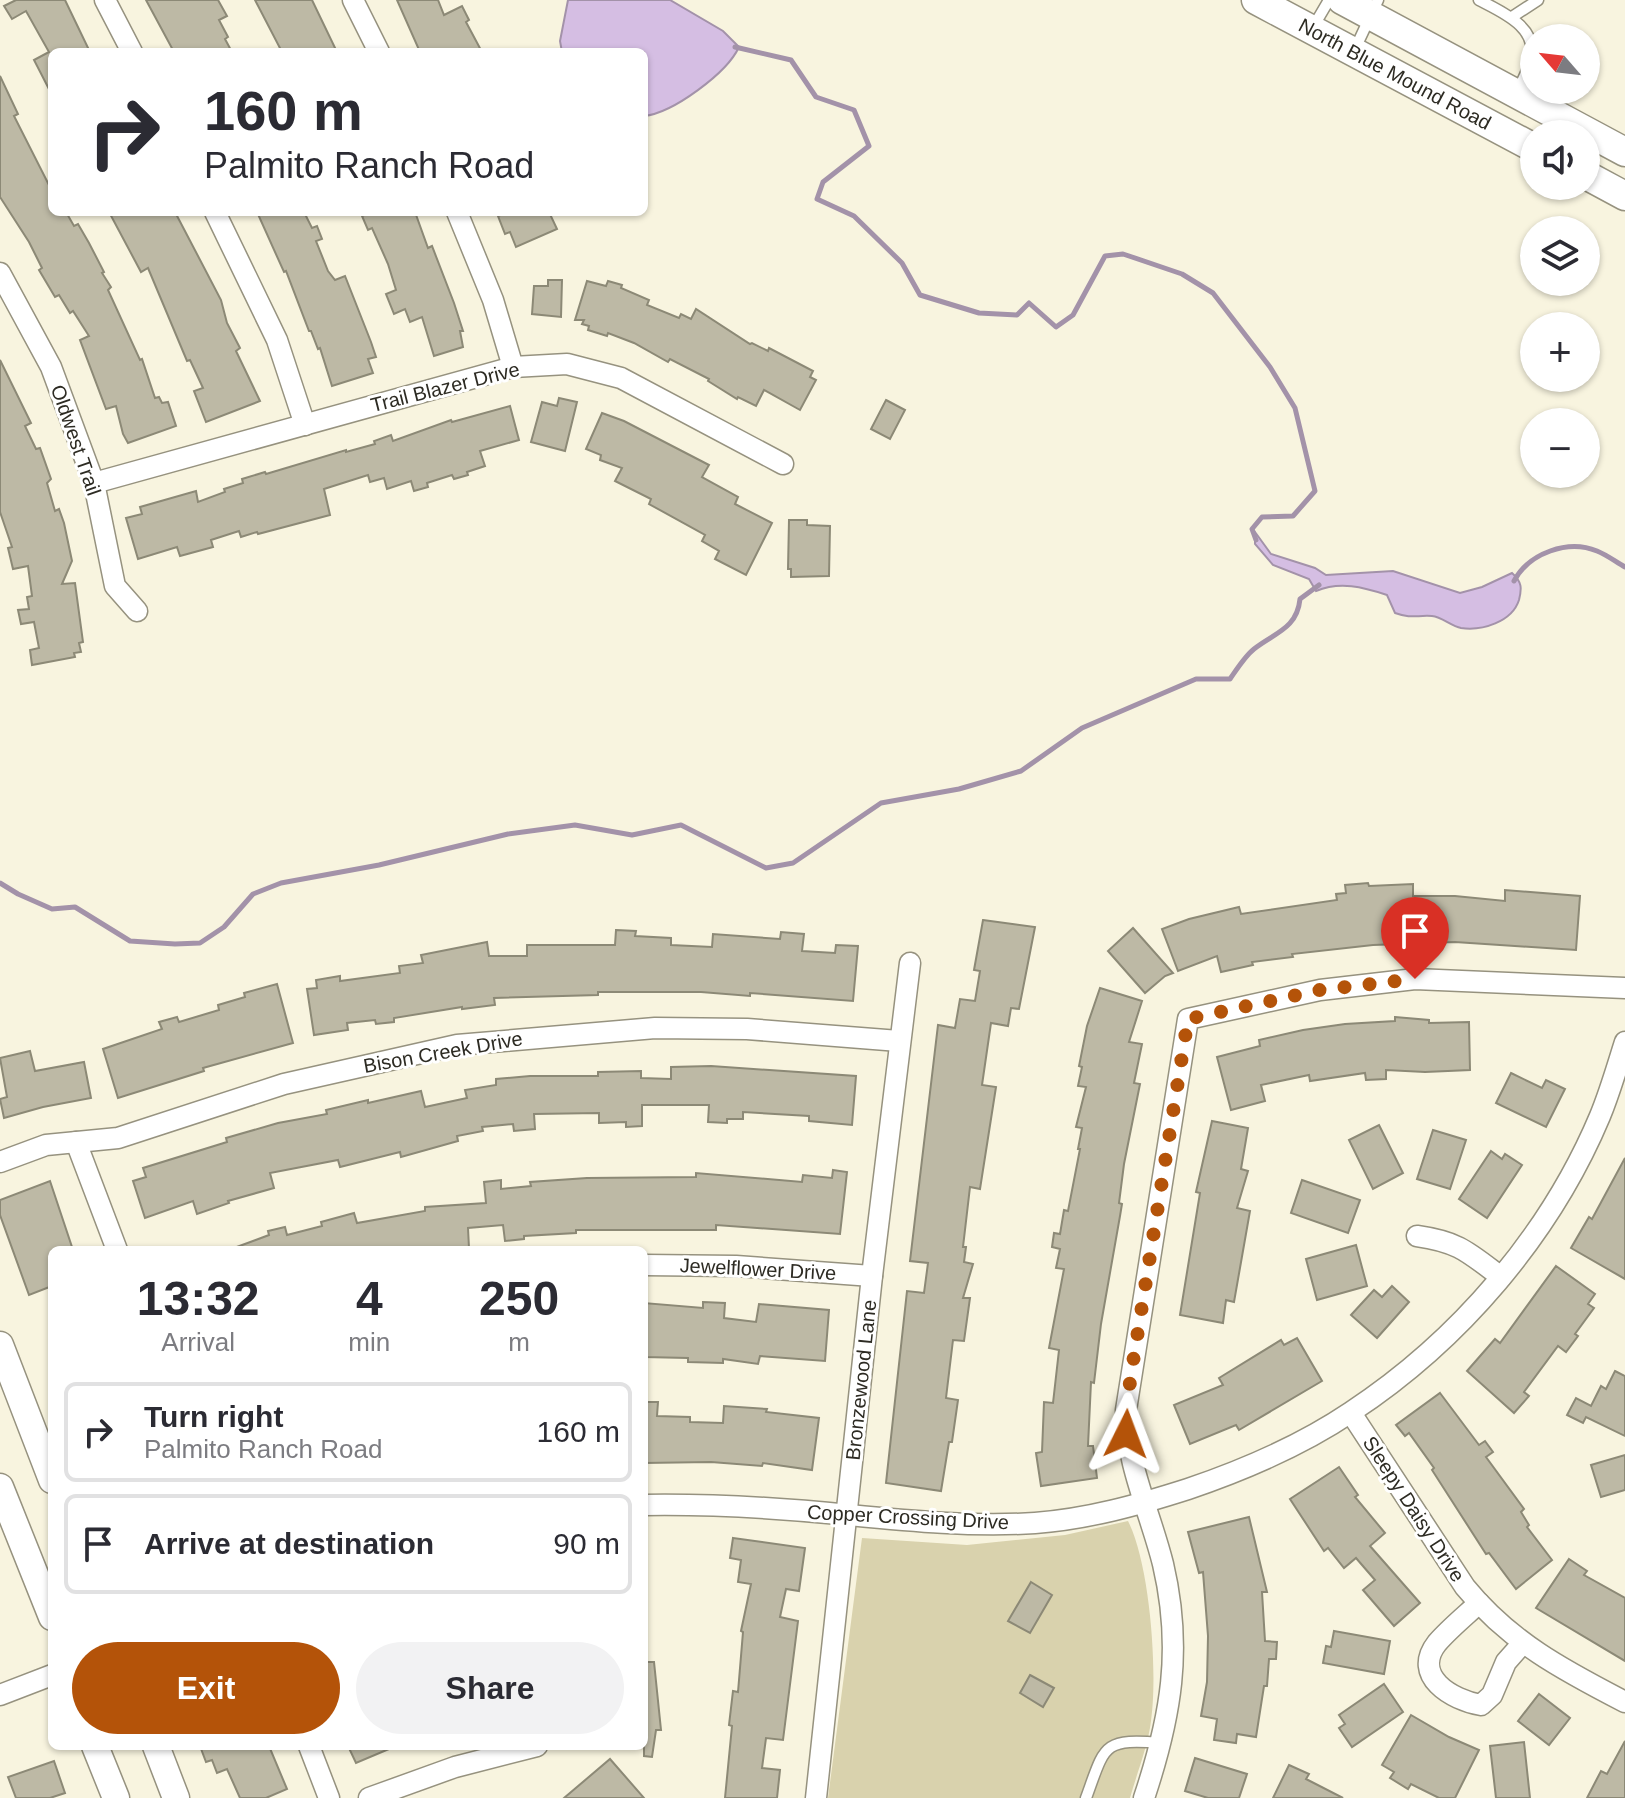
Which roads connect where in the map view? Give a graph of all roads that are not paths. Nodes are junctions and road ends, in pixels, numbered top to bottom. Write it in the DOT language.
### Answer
graph roads {
  1 [pos="105,0"];
  2 [pos="353,0"];
  3 [pos="1256,0"];
  4 [pos="1329,0"];
  5 [pos="1342,0"];
  6 [pos="1479,0"];
  7 [pos="1538,0"];
  8 [pos="1376,8"];
  9 [pos="1512,17"];
  10 [pos="1312,29"];
  11 [pos="130,48"];
  12 [pos="377,48"];
  13 [pos="1354,51"];
  14 [pos="1517,93"];
  15 [pos="1520,140"];
  16 [pos="1625,152"];
  17 [pos="1600,183"];
  18 [pos="1625,196"];
  19 [pos="217,216"];
  20 [pos="459,216"];
  21 [pos="0,273"];
  22 [pos="513,367"];
  23 [pos="305,425"];
  24 [pos="783,464"];
  25 [pos="94,483"];
  26 [pos="137,611"];
  27 [pos="910,963"];
  28 [pos="1625,988"];
  29 [pos="899,1041"];
  30 [pos="1625,1042"];
  31 [pos="76,1142"];
  32 [pos="0,1162"];
  33 [pos="1417,1236"];
  34 [pos="115,1246"];
  35 [pos="648,1265"];
  36 [pos="872,1276"];
  37 [pos="1501,1277"];
  38 [pos="0,1345"];
  39 [pos="1351,1413"];
  40 [pos="48,1470"];
  41 [pos="0,1487"];
  42 [pos="1146,1503"];
  43 [pos="648,1505"];
  44 [pos="847,1514"];
  45 [pos="1479,1603"];
  46 [pos="48,1607"];
  47 [pos="1522,1644"];
  48 [pos="48,1677"];
  49 [pos="0,1695"];
  50 [pos="1625,1702"];
  51 [pos="1163,1743"];
  52 [pos="97,1750"];
  53 [pos="158,1750"];
  54 [pos="311,1750"];
  55 [pos="521,1750"];
  56 [pos="116,1798"];
  57 [pos="176,1798"];
  58 [pos="329,1798"];
  59 [pos="369,1798"];
  60 [pos="816,1798"];
  61 [pos="1086,1798"];
  62 [pos="1144,1798"];
  1 -- 11 [label="street"];
  2 -- 12 [label="street"];
  3 -- 10 [label="main road, North Blue Mound Road"];
  4 -- 10 [label="lane"];
  5 -- 8 [label="main road, North Blue Mound Road"];
  6 -- 9 [label="lane"];
  7 -- 9 [label="lane"];
  8 -- 13 [label="lane"];
  8 -- 14 [label="main road, North Blue Mound Road"];
  9 -- 14 [label="lane"];
  10 -- 13 [label="main road, North Blue Mound Road"];
  13 -- 15 [label="main road, North Blue Mound Road"];
  14 -- 16 [label="main road, North Blue Mound Road"];
  17 -- 18 [label="main road"];
  19 -- 23 [label="street"];
  20 -- 22 [label="street"];
  21 -- 25 [label="street, Oldwest Trail"];
  22 -- 23 [label="street, Trail Blazer Drive"];
  22 -- 24 [label="street, Trail Blazer Drive"];
  23 -- 25 [label="street, Trail Blazer Drive"];
  25 -- 26 [label="street, Oldwest Trail"];
  27 -- 29 [label="street, Bronzewood Lane"];
  28 -- 42 [label="street"];
  29 -- 31 [label="street, Bison Creek Drive"];
  29 -- 36 [label="street, Bronzewood Lane"];
  30 -- 37 [label="street, Copper Crossing Drive"];
  31 -- 32 [label="street, Bison Creek Drive"];
  31 -- 34 [label="street"];
  33 -- 37 [label="street"];
  35 -- 36 [label="street, Jewelflower Drive"];
  36 -- 44 [label="street, Bronzewood Lane"];
  37 -- 39 [label="street, Copper Crossing Drive"];
  38 -- 40 [label="street"];
  39 -- 42 [label="street, Copper Crossing Drive"];
  39 -- 45 [label="street, Sleepy Daisy Drive"];
  41 -- 46 [label="street"];
  42 -- 44 [label="street, Copper Crossing Drive"];
  42 -- 51 [label="street"];
  43 -- 44 [label="street, Copper Crossing Drive"];
  44 -- 60 [label="street, Bronzewood Lane"];
  45 -- 47 [label="street, Sleepy Daisy Drive"];
  45 -- 47 [label="street, Sleepy Daisy Drive"];
  47 -- 50 [label="street, Sleepy Daisy Drive"];
  48 -- 49 [label="street"];
  51 -- 61 [label="lane"];
  51 -- 62 [label="street"];
  52 -- 56 [label="street"];
  53 -- 57 [label="street"];
  54 -- 58 [label="street"];
  55 -- 59 [label="street"];
}
